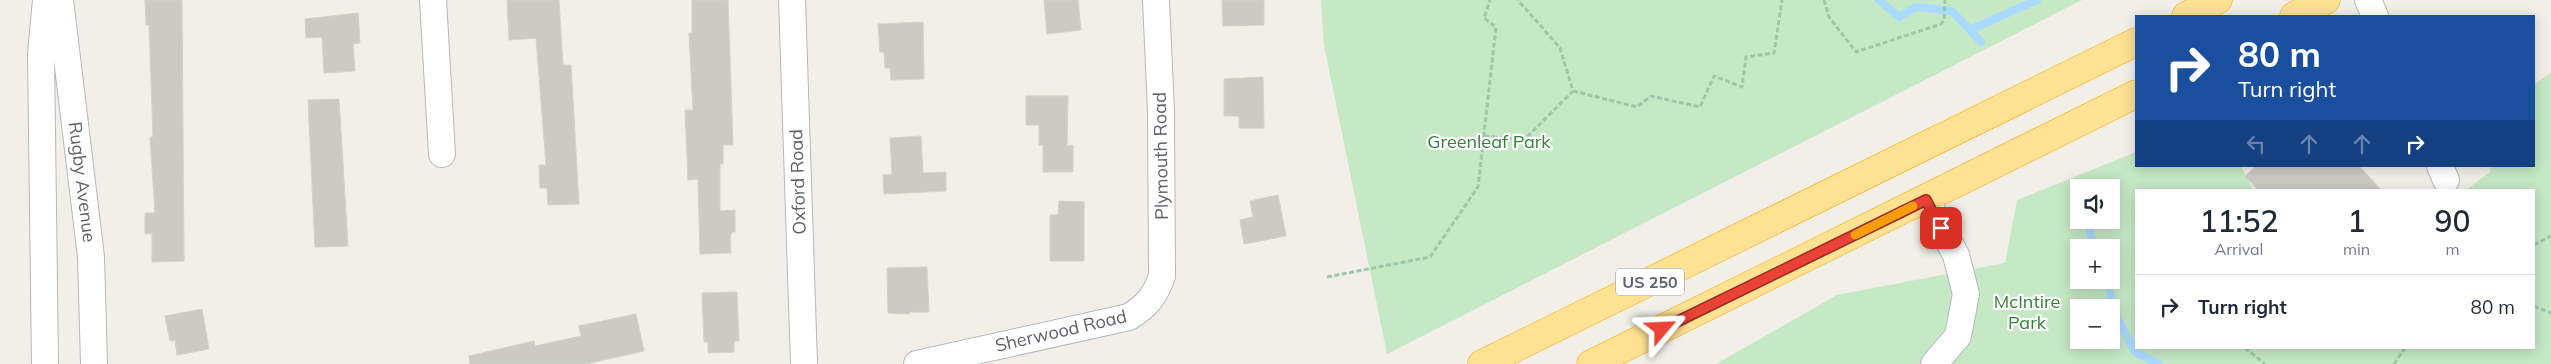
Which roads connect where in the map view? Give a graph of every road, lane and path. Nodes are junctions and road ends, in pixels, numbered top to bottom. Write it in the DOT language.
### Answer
graph roads {
  1 [pos="46,0"];
  2 [pos="60,0"];
  3 [pos="433,0"];
  4 [pos="792,0"];
  5 [pos="1156,0"];
  6 [pos="1490,0"];
  7 [pos="1518,0"];
  8 [pos="1782,0"];
  9 [pos="1824,0"];
  10 [pos="1945,0"];
  11 [pos="2218,0"];
  12 [pos="2326,0"];
  13 [pos="2368,0"];
  14 [pos="2188,15"];
  15 [pos="2296,15"];
  16 [pos="2375,15"];
  17 [pos="2135,42"];
  18 [pos="1573,91"];
  19 [pos="2135,95"];
  20 [pos="1484,136"];
  21 [pos="442,154"];
  22 [pos="1926,200"];
  23 [pos="2551,236"];
  24 [pos="2535,244"];
  25 [pos="1327,276"];
  26 [pos="2535,306"];
  27 [pos="1145,308"];
  28 [pos="2551,313"];
  29 [pos="2246,349"];
  30 [pos="2404,349"];
  31 [pos="45,364"];
  32 [pos="94,364"];
  33 [pos="804,364"];
  34 [pos="917,364"];
  35 [pos="1482,364"];
  36 [pos="1591,364"];
  37 [pos="1934,364"];
  38 [pos="2265,364"];
  39 [pos="2394,364"];
  1 -- 31 [label="street, Rugby Avenue"];
  2 -- 32 [label="street, Rugby Avenue"];
  3 -- 21 [label="street"];
  4 -- 33 [label="street, Oxford Road"];
  5 -- 27 [label="street, Plymouth Road"];
  6 -- 20 [label="path"];
  7 -- 18 [label="path"];
  8 -- 18 [label="path"];
  9 -- 10 [label="path"];
  11 -- 14 [label="highway"];
  12 -- 15 [label="highway"];
  13 -- 16 [label="street"];
  17 -- 35 [label="highway, US 250"];
  18 -- 20 [label="path"];
  19 -- 22 [label="highway, US 250"];
  20 -- 25 [label="path"];
  22 -- 36 [label="highway, US 250"];
  22 -- 37 [label="street"];
  23 -- 24 [label="path"];
  26 -- 28 [label="path"];
  27 -- 34 [label="street, Sherwood Road"];
  29 -- 38 [label="path"];
  30 -- 39 [label="path"];
}
